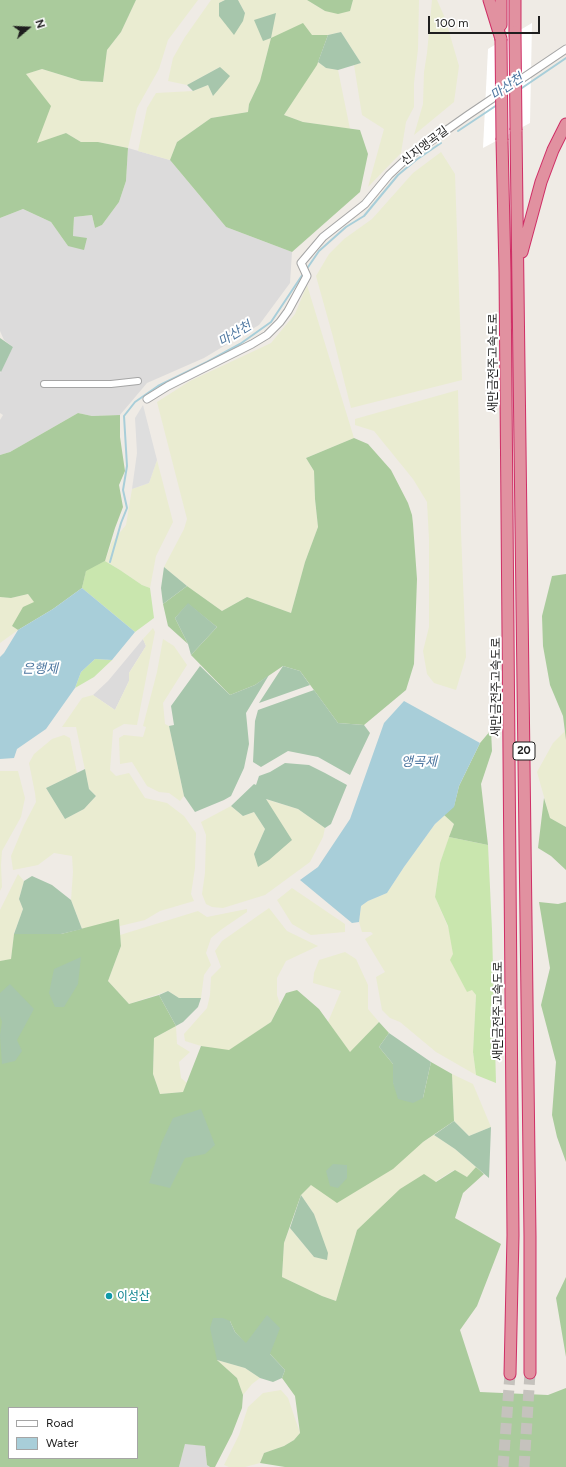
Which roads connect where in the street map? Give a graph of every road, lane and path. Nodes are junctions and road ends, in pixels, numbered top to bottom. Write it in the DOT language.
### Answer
graph roads {
  1 [pos="489,0"];
  2 [pos="501,0"];
  3 [pos="515,0"];
  4 [pos="501,39"];
  5 [pos="566,49"];
  6 [pos="566,124"];
  7 [pos="518,270"];
  8 [pos="138,381"];
  9 [pos="44,384"];
  10 [pos="147,400"];
  11 [pos="530,1372"];
  12 [pos="510,1374"];
  1 -- 4 [label="highway"];
  2 -- 4 [label="highway, 새만금전주고속도로 / 20"];
  3 -- 7 [label="highway, 새만금전주고속도로 / 20, bridge"];
  4 -- 12 [label="highway, 새만금전주고속도로 / 20, bridge"];
  5 -- 10 [label="street, 신지앵곡길"];
  6 -- 7 [label="highway"];
  7 -- 11 [label="highway, 새만금전주고속도로 / 20"];
  8 -- 9 [label="street"];
}
